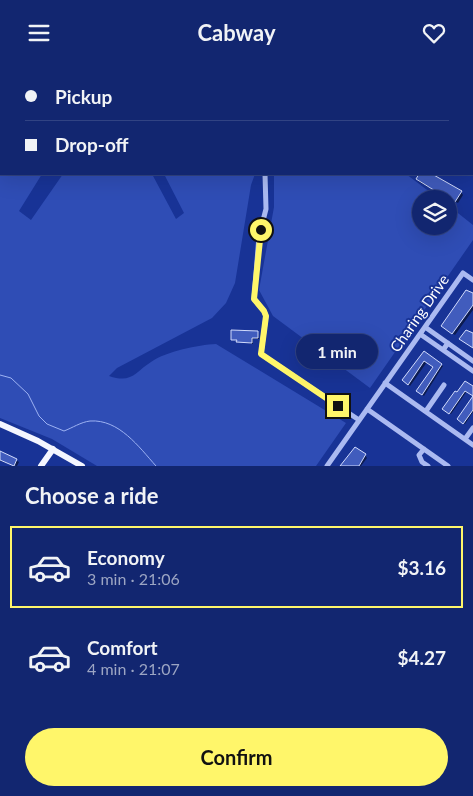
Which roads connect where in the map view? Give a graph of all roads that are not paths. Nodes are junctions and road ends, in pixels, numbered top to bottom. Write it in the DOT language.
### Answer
graph roads {
  1 [pos="265,175"];
  2 [pos="473,280"];
  3 [pos="425,327"];
  4 [pos="420,334"];
  5 [pos="448,343"];
  6 [pos="443,350"];
  7 [pos="473,361"];
  8 [pos="473,371"];
  9 [pos="385,383"];
  10 [pos="444,385"];
  11 [pos="367,409"];
  12 [pos="426,411"];
  13 [pos="359,420"];
  14 [pos="0,424"];
  15 [pos="473,428"];
  16 [pos="465,439"];
  17 [pos="473,445"];
  18 [pos="53,449"];
  19 [pos="424,449"];
  20 [pos="41,466"];
  21 [pos="82,466"];
  22 [pos="327,466"];
  23 [pos="428,466"];
  24 [pos="448,466"];
  1 -- 13 [label="street"];
  2 -- 3 [label="street, Charing Drive"];
  3 -- 4 [label="street, Charing Drive"];
  3 -- 5 [label="street"];
  4 -- 6 [label="street"];
  4 -- 9 [label="street, Charing Drive"];
  5 -- 6 [label="street"];
  5 -- 7 [label="street"];
  6 -- 8 [label="street"];
  9 -- 11 [label="street, Charing Drive"];
  9 -- 12 [label="street"];
  10 -- 12 [label="street"];
  11 -- 13 [label="street, Charing Drive"];
  11 -- 19 [label="street"];
  12 -- 16 [label="street"];
  13 -- 22 [label="street, Charing Drive"];
  14 -- 18 [label="main road"];
  15 -- 16 [label="street"];
  16 -- 17 [label="street"];
  18 -- 20 [label="main road"];
  18 -- 21 [label="main road"];
  19 -- 23 [label="street"];
  19 -- 24 [label="street"];
}
